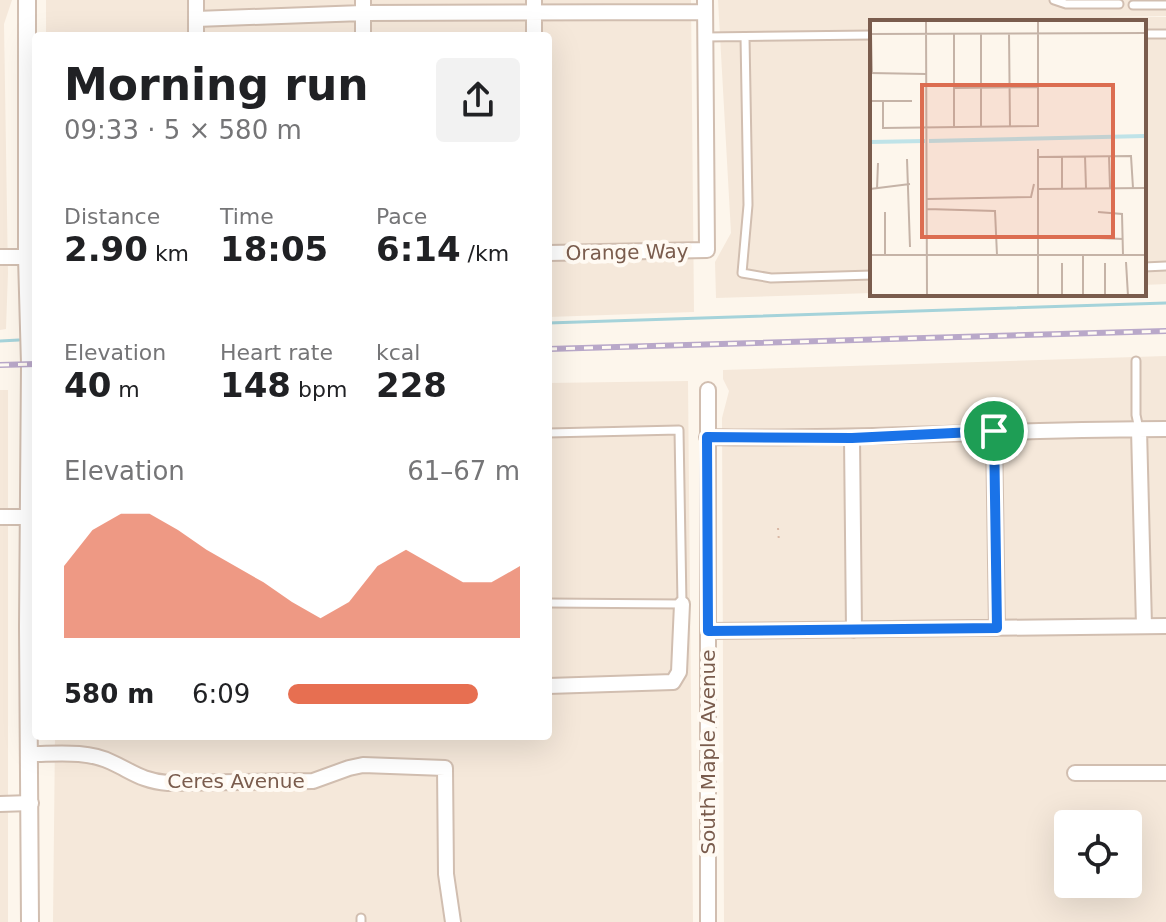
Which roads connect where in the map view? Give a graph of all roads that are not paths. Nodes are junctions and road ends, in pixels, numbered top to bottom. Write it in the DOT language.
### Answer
graph roads {
  1 [pos="27,0"];
  2 [pos="196,0"];
  3 [pos="1054,0"];
  4 [pos="1119,4"];
  5 [pos="1133,5"];
  6 [pos="1166,5"];
  7 [pos="363,6"];
  8 [pos="534,6"];
  9 [pos="705,6"];
  10 [pos="196,19"];
  11 [pos="196,32"];
  12 [pos="363,32"];
  13 [pos="534,32"];
  14 [pos="870,35"];
  15 [pos="706,37"];
  16 [pos="745,37"];
  17 [pos="552,253"];
  18 [pos="0,257"];
  19 [pos="31,257"];
  20 [pos="1166,266"];
  21 [pos="1146,267"];
  22 [pos="870,275"];
  23 [pos="32,333"];
  24 [pos="1136,361"];
  25 [pos="708,390"];
  26 [pos="1139,429"];
  27 [pos="1166,429"];
  28 [pos="994,431"];
  29 [pos="552,433"];
  30 [pos="32,436"];
  31 [pos="707,437"];
  32 [pos="852,438"];
  33 [pos="0,517"];
  34 [pos="29,517"];
  35 [pos="552,603"];
  36 [pos="682,604"];
  37 [pos="32,625"];
  38 [pos="1144,626"];
  39 [pos="1166,626"];
  40 [pos="997,628"];
  41 [pos="854,630"];
  42 [pos="708,631"];
  43 [pos="552,686"];
  44 [pos="32,711"];
  45 [pos="30,754"];
  46 [pos="1075,773"];
  47 [pos="1166,773"];
  48 [pos="31,803"];
  49 [pos="0,804"];
  50 [pos="30,922"];
  51 [pos="453,922"];
  52 [pos="708,922"];
  1 -- 19 [label="street"];
  2 -- 10 [label="street"];
  3 -- 4 [label="lane"];
  5 -- 6 [label="lane"];
  7 -- 8 [label="street"];
  7 -- 10 [label="street"];
  7 -- 12 [label="street"];
  8 -- 9 [label="street"];
  8 -- 13 [label="street"];
  9 -- 15 [label="street"];
  10 -- 11 [label="street"];
  14 -- 16 [label="lane"];
  15 -- 16 [label="lane"];
  15 -- 17 [label="street, Orange Way"];
  16 -- 22 [label="lane"];
  18 -- 19 [label="street"];
  19 -- 23 [label="street"];
  20 -- 21 [label="lane"];
  24 -- 26 [label="lane"];
  25 -- 31 [label="street, South Maple Avenue"];
  26 -- 27 [label="street"];
  26 -- 28 [label="street"];
  26 -- 38 [label="street"];
  28 -- 32 [label="street"];
  28 -- 40 [label="street"];
  29 -- 36 [label="lane"];
  30 -- 34 [label="street"];
  31 -- 32 [label="street"];
  31 -- 42 [label="street, South Maple Avenue"];
  32 -- 41 [label="street"];
  33 -- 34 [label="street"];
  34 -- 37 [label="street"];
  35 -- 36 [label="lane"];
  36 -- 43 [label="street"];
  38 -- 39 [label="street"];
  38 -- 40 [label="street"];
  40 -- 41 [label="street"];
  41 -- 42 [label="street"];
  42 -- 52 [label="street, South Maple Avenue"];
  44 -- 45 [label="street"];
  45 -- 48 [label="street"];
  45 -- 51 [label="street, Ceres Avenue"];
  46 -- 47 [label="street"];
  48 -- 49 [label="street"];
  48 -- 50 [label="street"];
}
